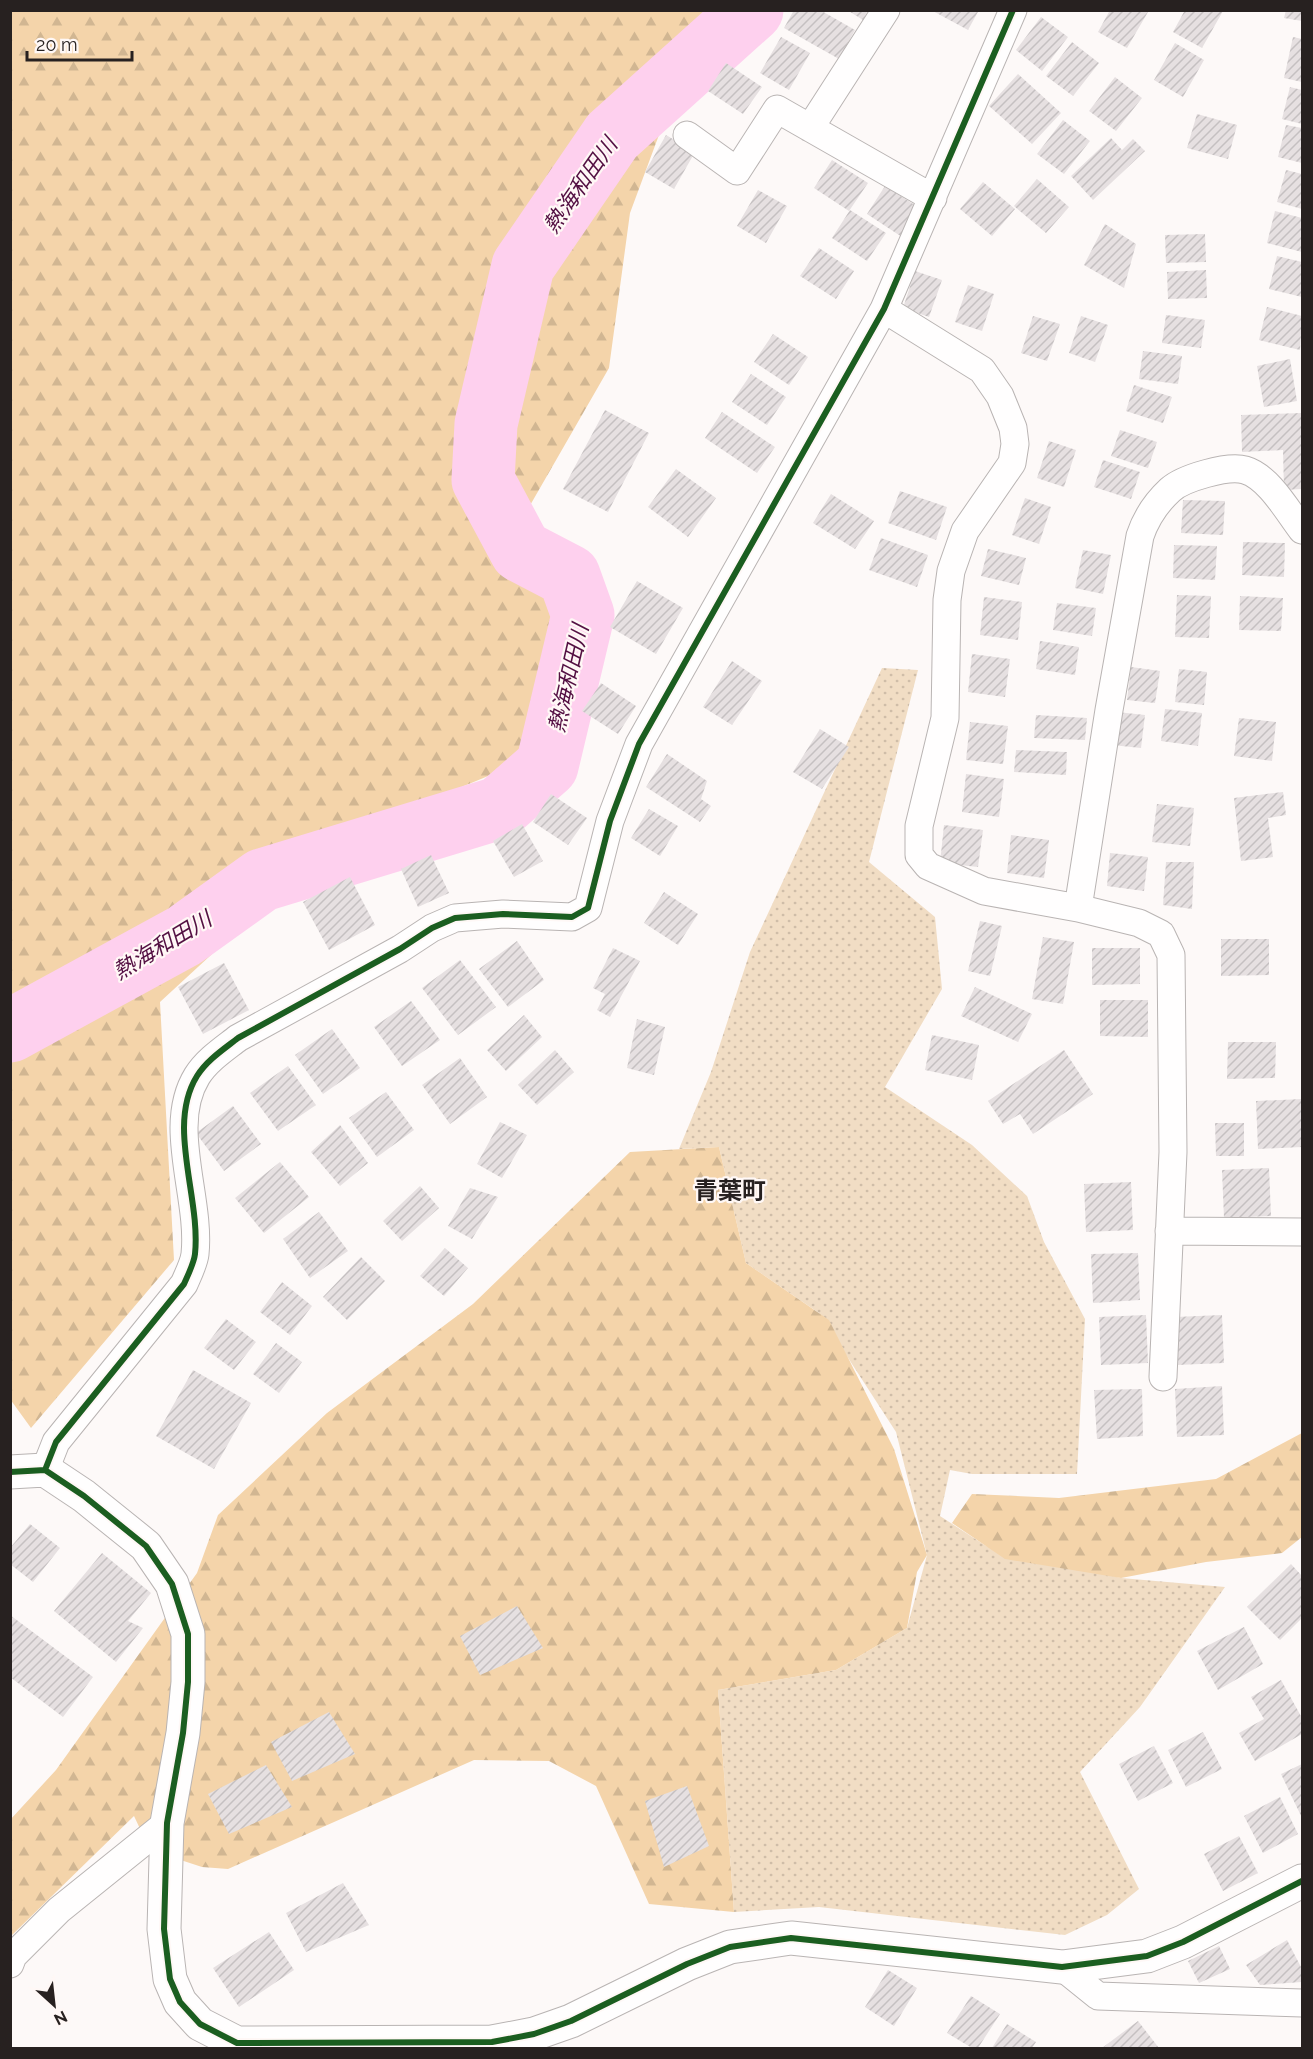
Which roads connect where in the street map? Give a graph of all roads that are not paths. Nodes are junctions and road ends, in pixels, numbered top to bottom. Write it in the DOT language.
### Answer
graph roads {
  1 [pos="886,10"];
  2 [pos="1013,10"];
  3 [pos="810,128"];
  4 [pos="687,135"];
  5 [pos="933,198"];
  6 [pos="884,309"];
  7 [pos="1302,530"];
  8 [pos="1078,908"];
  9 [pos="1169,1231"];
  10 [pos="1302,1232"];
  11 [pos="1163,1377"];
  12 [pos="45,1470"];
  13 [pos="10,1472"];
  14 [pos="167,1824"];
  15 [pos="1302,1881"];
  16 [pos="10,1964"];
  17 [pos="1062,1967"];
  18 [pos="1302,2003"];
  1 -- 3 [label="street"];
  2 -- 5 [label="street"];
  3 -- 4 [label="street"];
  3 -- 5 [label="street"];
  5 -- 6 [label="street"];
  6 -- 8 [label="street"];
  6 -- 12 [label="street"];
  7 -- 8 [label="street"];
  8 -- 9 [label="street"];
  9 -- 10 [label="street"];
  9 -- 11 [label="street"];
  12 -- 13 [label="street"];
  12 -- 14 [label="street"];
  14 -- 16 [label="street"];
  14 -- 17 [label="street"];
  15 -- 17 [label="street"];
  17 -- 18 [label="street"];
}
